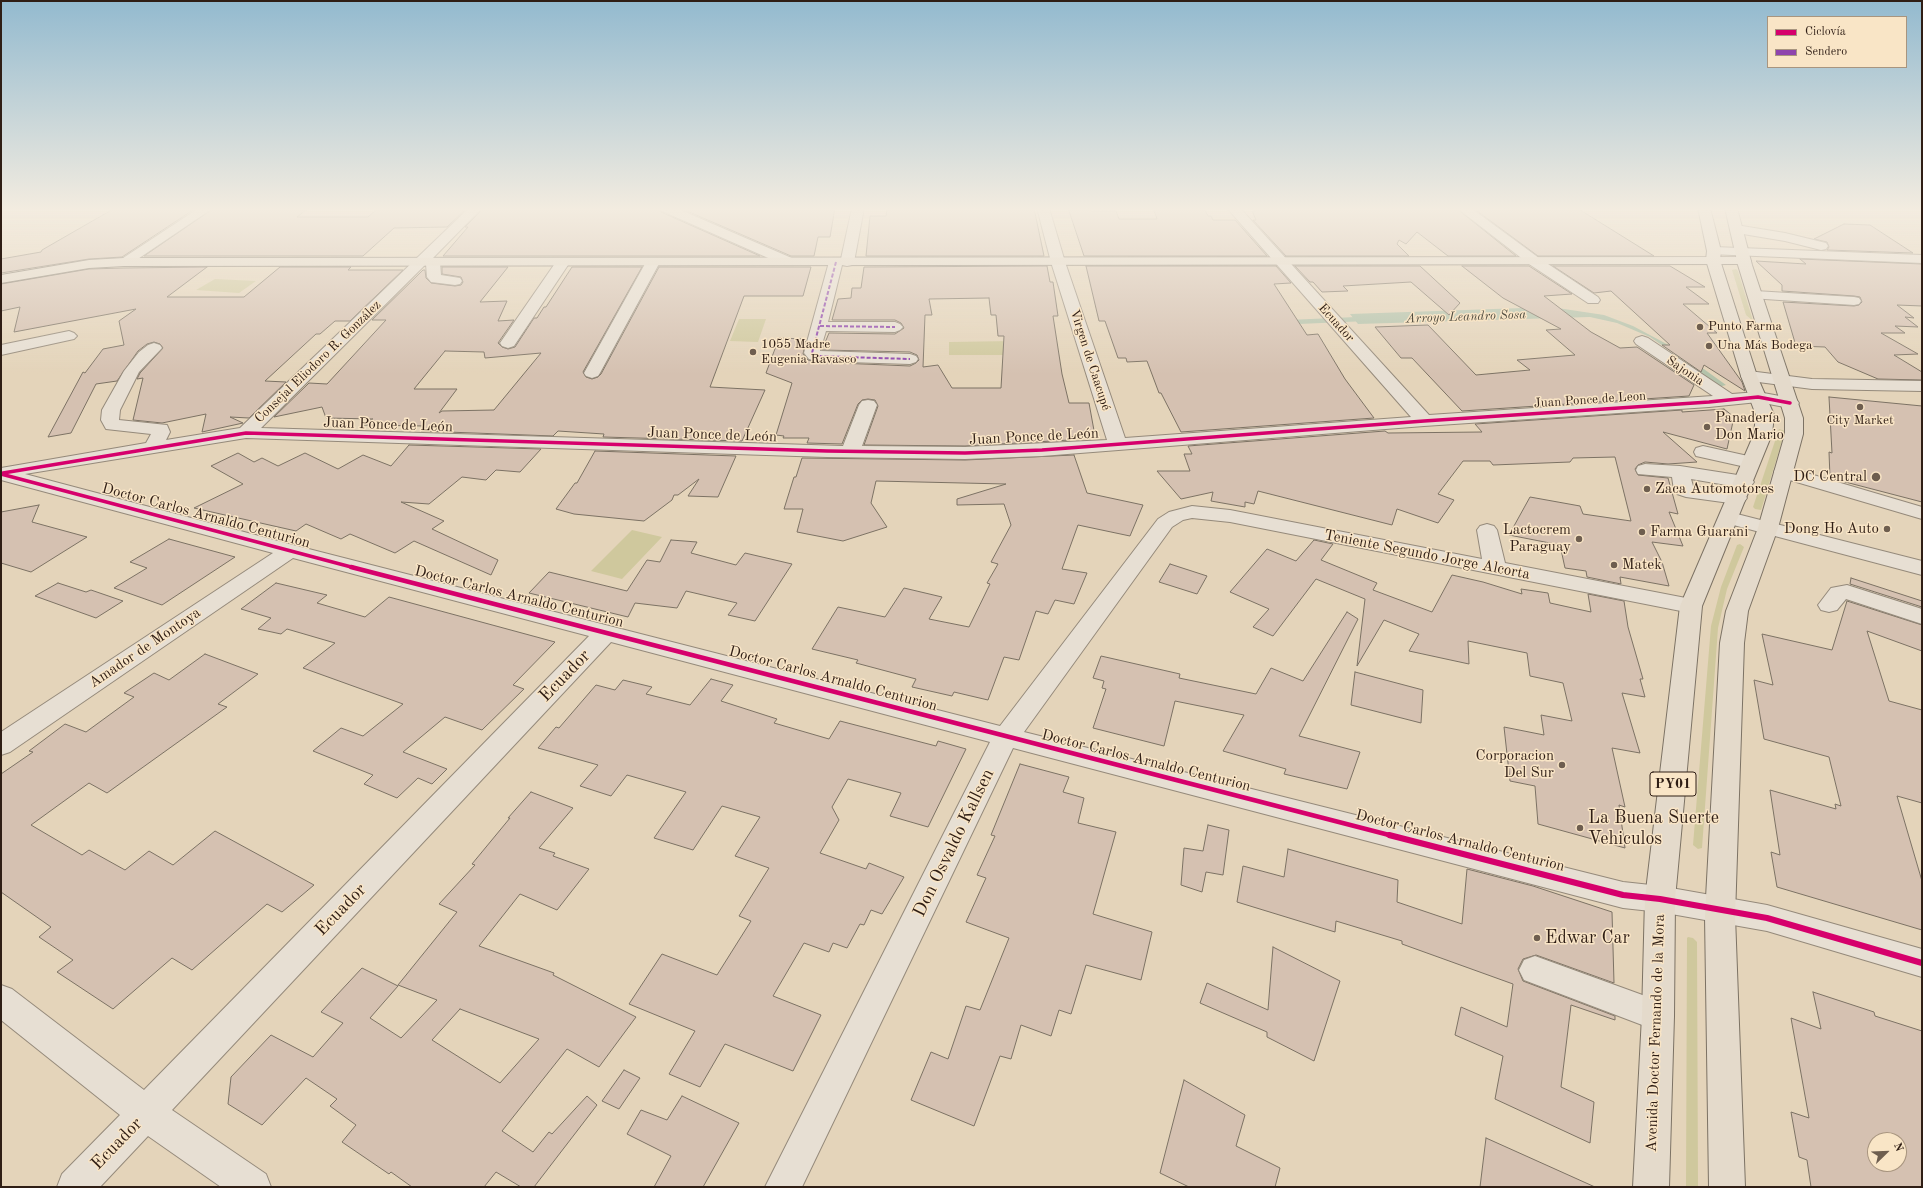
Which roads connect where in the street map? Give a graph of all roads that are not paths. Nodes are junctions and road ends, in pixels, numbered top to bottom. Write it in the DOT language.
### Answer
graph roads {
  1 [pos="99,263"];
  2 [pos="425,263"];
  3 [pos="428,263"];
  4 [pos="562,263"];
  5 [pos="652,263"];
  6 [pos="842,263"];
  7 [pos="1058,263"];
  8 [pos="1282,263"];
  9 [pos="1538,263"];
  10 [pos="1716,263"];
  11 [pos="1745,263"];
  12 [pos="1,279"];
  13 [pos="455,281"];
  14 [pos="1755,295"];
  15 [pos="1813,299"];
  16 [pos="1592,300"];
  17 [pos="1854,301"];
  18 [pos="1829,312"];
  19 [pos="820,326"];
  20 [pos="895,327"];
  21 [pos="70,336"];
  22 [pos="1642,341"];
  23 [pos="508,343"];
  24 [pos="154,348"];
  25 [pos="1,350"];
  26 [pos="910,359"];
  27 [pos="592,373"];
  28 [pos="1922,386"];
  29 [pos="1754,387"];
  30 [pos="1787,392"];
  31 [pos="1729,400"];
  32 [pos="868,405"];
  33 [pos="1424,421"];
  34 [pos="246,433"];
  35 [pos="1117,444"];
  36 [pos="153,447"];
  37 [pos="851,451"];
  38 [pos="1703,452"];
  39 [pos="1645,470"];
  40 [pos="1784,472"];
  41 [pos="1,474"];
  42 [pos="1740,490"];
  43 [pos="1922,513"];
  44 [pos="1165,523"];
  45 [pos="1768,528"];
  46 [pos="1487,530"];
  47 [pos="290,551"];
  48 [pos="1495,568"];
  49 [pos="1922,568"];
  50 [pos="1829,605"];
  51 [pos="1691,606"];
  52 [pos="1922,617"];
  53 [pos="607,632"];
  54 [pos="1006,737"];
  55 [pos="1,745"];
  56 [pos="1660,899"];
  57 [pos="1720,910"];
  58 [pos="1922,963"];
  59 [pos="1535,970"];
  60 [pos="1,1000"];
  61 [pos="1658,1016"];
  62 [pos="146,1113"];
  63 [pos="75,1187"];
  64 [pos="253,1187"];
  65 [pos="783,1187"];
  66 [pos="1651,1187"];
  67 [pos="1727,1187"];
  1 -- 12 [label="main road"];
  2 -- 34 [label="street, Consejal Eliodoro R. González"];
  3 -- 13 [label="street"];
  4 -- 23 [label="street"];
  5 -- 27 [label="street"];
  6 -- 19 [label="street"];
  7 -- 35 [label="street, Virgen de Caacupé"];
  8 -- 33 [label="street, Ecuador"];
  9 -- 16 [label="street"];
  10 -- 29 [label="main road, Avenida Doctor Fernando de la Mora / PY01"];
  11 -- 14 [label="main road"];
  14 -- 15 [label="street"];
  14 -- 30 [label="main road"];
  15 -- 17 [label="street"];
  15 -- 18 [label="street"];
  19 -- 20 [label="street"];
  19 -- 26 [label="street"];
  21 -- 25 [label="street"];
  22 -- 31 [label="street, Sajonia"];
  24 -- 36 [label="street"];
  28 -- 30 [label="street"];
  29 -- 30 [label="street"];
  29 -- 30 [label="street"];
  29 -- 31 [label="street, Juan Ponce de Leon"];
  29 -- 42 [label="main road, Avenida Doctor Fernando de la Mora / PY01"];
  30 -- 40 [label="main road"];
  31 -- 33 [label="street, Juan Ponce de Leon"];
  32 -- 37 [label="street"];
  33 -- 35 [label="street, Juan Ponce de León"];
  34 -- 36 [label="street, Juan Ponce de León"];
  34 -- 37 [label="street, Juan Ponce de León"];
  35 -- 37 [label="street, Juan Ponce de León"];
  36 -- 41 [label="street, Juan Ponce de León"];
  38 -- 42 [label="street"];
  39 -- 42 [label="street"];
  40 -- 43 [label="street"];
  40 -- 45 [label="main road"];
  41 -- 47 [label="street, Doctor Carlos Arnaldo Centurion"];
  42 -- 45 [label="street"];
  42 -- 51 [label="main road, Avenida Doctor Fernando de la Mora / PY01"];
  44 -- 48 [label="street, Teniente Segundo Jorge Alcorta"];
  44 -- 54 [label="street, Don Osvaldo Kallsen"];
  45 -- 49 [label="street"];
  45 -- 57 [label="main road"];
  46 -- 48 [label="street"];
  47 -- 53 [label="street, Doctor Carlos Arnaldo Centurion"];
  47 -- 55 [label="street, Amador de Montoya"];
  48 -- 51 [label="street, Teniente Segundo Jorge Alcorta"];
  50 -- 52 [label="street"];
  51 -- 56 [label="main road, Avenida Doctor Fernando de la Mora / PY01"];
  53 -- 54 [label="street, Doctor Carlos Arnaldo Centurion"];
  53 -- 62 [label="street, Ecuador"];
  54 -- 56 [label="street, Doctor Carlos Arnaldo Centurion"];
  54 -- 65 [label="street, Don Osvaldo Kallsen"];
  56 -- 57 [label="street, Doctor Carlos Arnaldo Centurion"];
  56 -- 61 [label="main road, Avenida Doctor Fernando de la Mora / PY01"];
  57 -- 58 [label="street, Doctor Carlos Arnaldo Centurion"];
  57 -- 67 [label="main road"];
  59 -- 61 [label="street"];
  60 -- 62 [label="street"];
  61 -- 66 [label="main road, Avenida Doctor Fernando de la Mora / PY01"];
  62 -- 63 [label="street, Ecuador"];
  62 -- 64 [label="street"];
}
